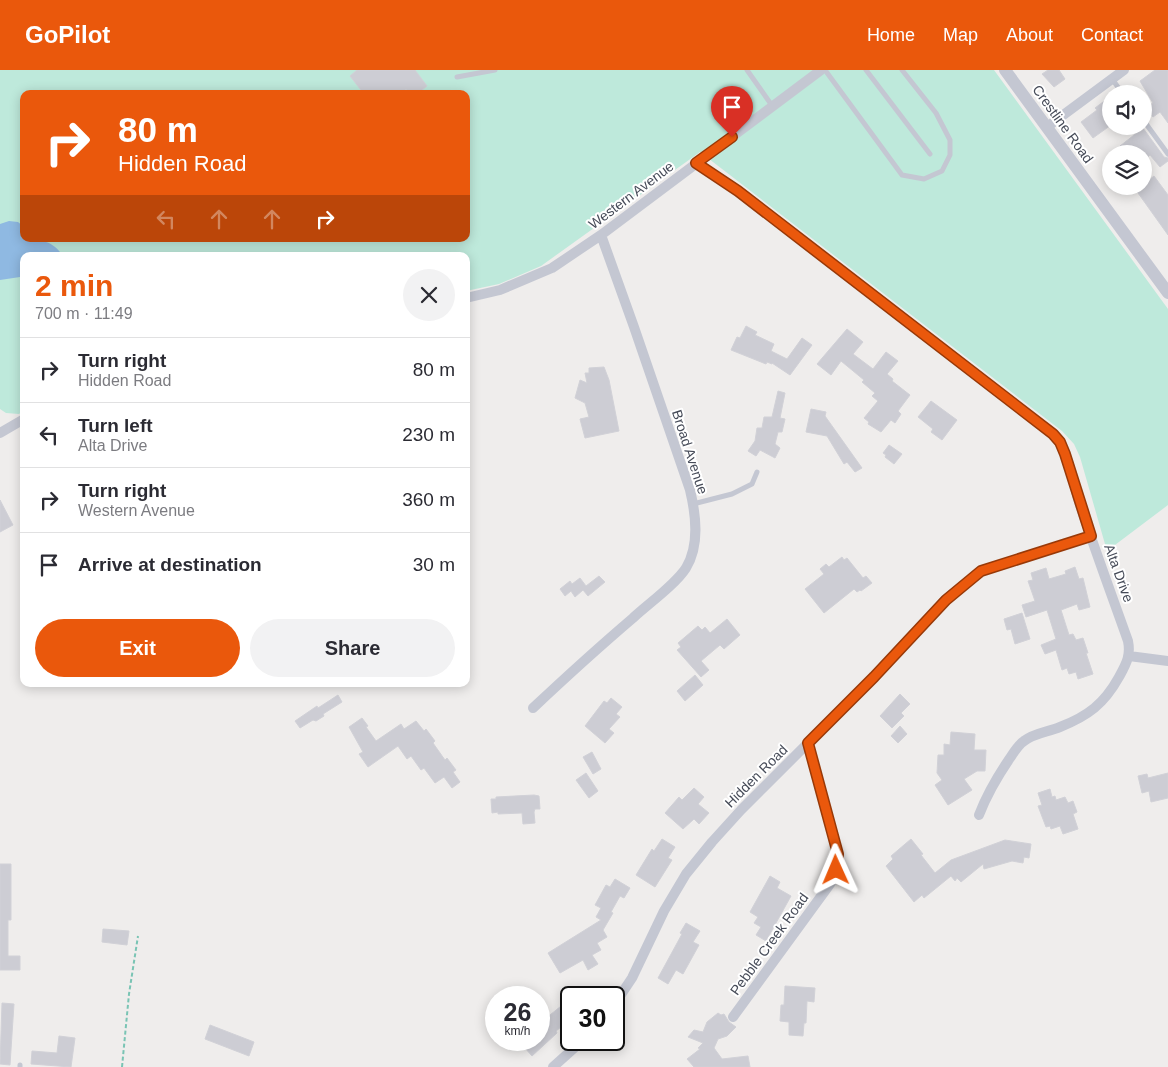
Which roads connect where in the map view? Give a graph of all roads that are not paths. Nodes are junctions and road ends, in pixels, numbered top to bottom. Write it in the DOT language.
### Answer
graph roads {
  1 [pos="495,70"];
  2 [pos="747,70"];
  3 [pos="821,70"];
  4 [pos="825,70"];
  5 [pos="866,70"];
  6 [pos="902,70"];
  7 [pos="1005,70"];
  8 [pos="1124,70"];
  9 [pos="457,77"];
  10 [pos="1112,79"];
  11 [pos="1116,85"];
  12 [pos="773,107"];
  13 [pos="1047,127"];
  14 [pos="1152,132"];
  15 [pos="930,154"];
  16 [pos="1168,154"];
  17 [pos="696,163"];
  18 [pos="601,235"];
  19 [pos="1168,292"];
  20 [pos="470,297"];
  21 [pos="20,421"];
  22 [pos="0,432"];
  23 [pos="757,472"];
  24 [pos="693,504"];
  25 [pos="1091,536"];
  26 [pos="1129,656"];
  27 [pos="1168,661"];
  28 [pos="533,708"];
  29 [pos="808,743"];
  30 [pos="979,815"];
  31 [pos="625,988"];
  32 [pos="733,1017"];
  33 [pos="571,1051"];
  34 [pos="553,1067"];
  1 -- 9 [label="lane"];
  2 -- 12 [label="lane"];
  3 -- 12 [label="street, Western Avenue"];
  4 -- 6 [label="lane"];
  5 -- 15 [label="lane"];
  7 -- 13 [label="street, Crestline Road"];
  8 -- 10 [label="street"];
  10 -- 11 [label="lane"];
  10 -- 13 [label="street"];
  12 -- 17 [label="street, Western Avenue"];
  13 -- 19 [label="street, Crestline Road"];
  14 -- 16 [label="lane"];
  17 -- 18 [label="street, Western Avenue"];
  17 -- 25 [label="street, Alta Drive"];
  18 -- 20 [label="street, Western Avenue"];
  18 -- 24 [label="street, Broad Avenue"];
  21 -- 22 [label="street"];
  23 -- 24 [label="lane"];
  24 -- 28 [label="street, Broad Avenue"];
  25 -- 26 [label="street, Alta Drive"];
  25 -- 29 [label="street, Hidden Road"];
  26 -- 27 [label="street"];
  26 -- 30 [label="street"];
  29 -- 31 [label="street, Hidden Road"];
  29 -- 32 [label="street, Pebble Creek Road"];
  33 -- 34 [label="street"];
}
